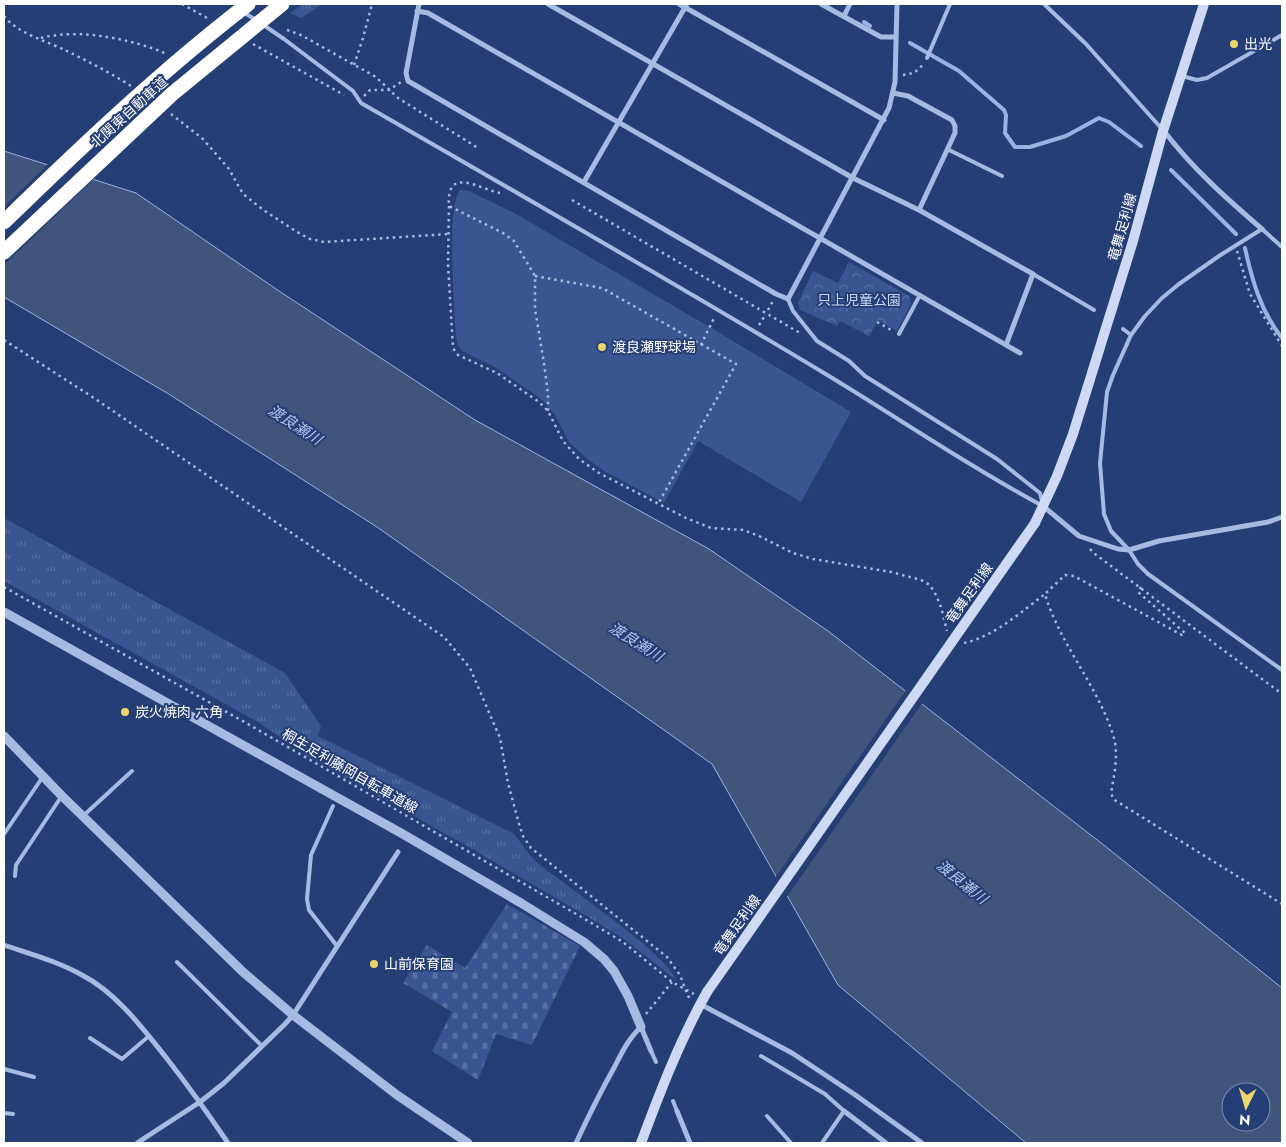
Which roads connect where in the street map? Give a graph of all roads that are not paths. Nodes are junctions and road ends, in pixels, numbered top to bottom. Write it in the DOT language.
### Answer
graph roads {
  1 [pos="282,4"];
  2 [pos="419,4"];
  3 [pos="548,4"];
  4 [pos="679,4"];
  5 [pos="822,4"];
  6 [pos="850,4"];
  7 [pos="897,4"];
  8 [pos="950,4"];
  9 [pos="1044,4"];
  10 [pos="1204,4"];
  11 [pos="243,6"];
  12 [pos="686,6"];
  13 [pos="418,10"];
  14 [pos="844,16"];
  15 [pos="1282,35"];
  16 [pos="896,37"];
  17 [pos="927,58"];
  18 [pos="653,63"];
  19 [pos="1181,76"];
  20 [pos="893,93"];
  21 [pos="884,120"];
  22 [pos="619,122"];
  23 [pos="1163,131"];
  24 [pos="947,149"];
  25 [pos="1002,176"];
  26 [pos="853,178"];
  27 [pos="584,182"];
  28 [pos="919,210"];
  29 [pos="4,222"];
  30 [pos="1262,229"];
  31 [pos="821,238"];
  32 [pos="1282,247"];
  33 [pos="4,252"];
  34 [pos="1033,274"];
  35 [pos="920,296"];
  36 [pos="788,299"];
  37 [pos="1094,310"];
  38 [pos="1123,329"];
  39 [pos="898,334"];
  40 [pos="1132,335"];
  41 [pos="1006,345"];
  42 [pos="1020,353"];
  43 [pos="1043,506"];
  44 [pos="1282,517"];
  45 [pos="1129,550"];
  46 [pos="4,612"];
  47 [pos="1282,670"];
  48 [pos="4,736"];
  49 [pos="132,771"];
  50 [pos="43,777"];
  51 [pos="62,796"];
  52 [pos="333,806"];
  53 [pos="83,816"];
  54 [pos="4,834"];
  55 [pos="398,852"];
  56 [pos="15,876"];
  57 [pos="4,945"];
  58 [pos="337,946"];
  59 [pos="178,962"];
  60 [pos="700,1004"];
  61 [pos="293,1015"];
  62 [pos="641,1027"];
  63 [pos="149,1036"];
  64 [pos="90,1038"];
  65 [pos="262,1046"];
  66 [pos="651,1051"];
  67 [pos="761,1056"];
  68 [pos="656,1062"];
  69 [pos="4,1069"];
  70 [pos="34,1077"];
  71 [pos="672,1101"];
  72 [pos="200,1102"];
  73 [pos="677,1111"];
  74 [pos="844,1111"];
  75 [pos="4,1113"];
  76 [pos="13,1114"];
  77 [pos="767,1116"];
  78 [pos="137,1143"];
  79 [pos="228,1143"];
  80 [pos="468,1143"];
  81 [pos="576,1143"];
  82 [pos="641,1143"];
  83 [pos="690,1143"];
  84 [pos="792,1143"];
  85 [pos="822,1143"];
  86 [pos="886,1143"];
  87 [pos="922,1143"];
  1 -- 33 [label="highway, 北関東自動車道, bridge"];
  2 -- 13 [label="street"];
  3 -- 18 [label="street"];
  4 -- 12 [label="street"];
  5 -- 14 [label="street"];
  6 -- 14 [label="street"];
  7 -- 16 [label="street"];
  8 -- 17 [label="lane"];
  9 -- 23 [label="lane"];
  10 -- 19 [label="main road, 竜舞足利線"];
  11 -- 29 [label="highway, 北関東自動車道, bridge"];
  11 -- 43 [label="lane"];
  12 -- 18 [label="street"];
  12 -- 21 [label="street"];
  13 -- 22 [label="street"];
  13 -- 27 [label="street"];
  14 -- 16 [label="street"];
  15 -- 19 [label="lane"];
  16 -- 20 [label="street"];
  18 -- 22 [label="street"];
  18 -- 26 [label="street"];
  19 -- 23 [label="main road, 竜舞足利線"];
  20 -- 21 [label="street"];
  20 -- 24 [label="street"];
  21 -- 26 [label="street"];
  22 -- 27 [label="street"];
  22 -- 31 [label="street"];
  23 -- 30 [label="street"];
  23 -- 43 [label="main road, 竜舞足利線"];
  24 -- 25 [label="lane"];
  24 -- 28 [label="street"];
  26 -- 28 [label="street"];
  26 -- 31 [label="street"];
  27 -- 36 [label="street"];
  28 -- 34 [label="street"];
  30 -- 32 [label="lane"];
  30 -- 40 [label="lane"];
  31 -- 35 [label="street"];
  31 -- 36 [label="street"];
  34 -- 37 [label="lane"];
  34 -- 41 [label="street"];
  35 -- 39 [label="lane"];
  35 -- 41 [label="street"];
  36 -- 43 [label="lane"];
  38 -- 40 [label="lane"];
  40 -- 45 [label="lane"];
  41 -- 42 [label="street"];
  43 -- 45 [label="street"];
  43 -- 60 [label="main road, 竜舞足利線, bridge"];
  44 -- 45 [label="street"];
  45 -- 47 [label="lane"];
  46 -- 62 [label="street"];
  48 -- 50 [label="street"];
  49 -- 53 [label="lane"];
  50 -- 51 [label="street"];
  50 -- 54 [label="lane"];
  51 -- 53 [label="street"];
  51 -- 56 [label="lane"];
  52 -- 58 [label="lane"];
  53 -- 61 [label="street"];
  55 -- 58 [label="street"];
  57 -- 63 [label="street"];
  58 -- 61 [label="street"];
  59 -- 65 [label="lane"];
  60 -- 82 [label="main road, 竜舞足利線"];
  60 -- 87 [label="street"];
  61 -- 65 [label="street"];
  61 -- 80 [label="street"];
  62 -- 66 [label="street"];
  62 -- 81 [label="street"];
  63 -- 64 [label="lane"];
  63 -- 72 [label="street"];
  65 -- 72 [label="street"];
  66 -- 68 [label="lane"];
  67 -- 74 [label="lane"];
  69 -- 70 [label="lane"];
  71 -- 73 [label="lane"];
  72 -- 78 [label="street"];
  72 -- 79 [label="street"];
  73 -- 83 [label="street"];
  74 -- 85 [label="lane"];
  74 -- 86 [label="street"];
  75 -- 76 [label="lane"];
  77 -- 84 [label="lane"];
}
